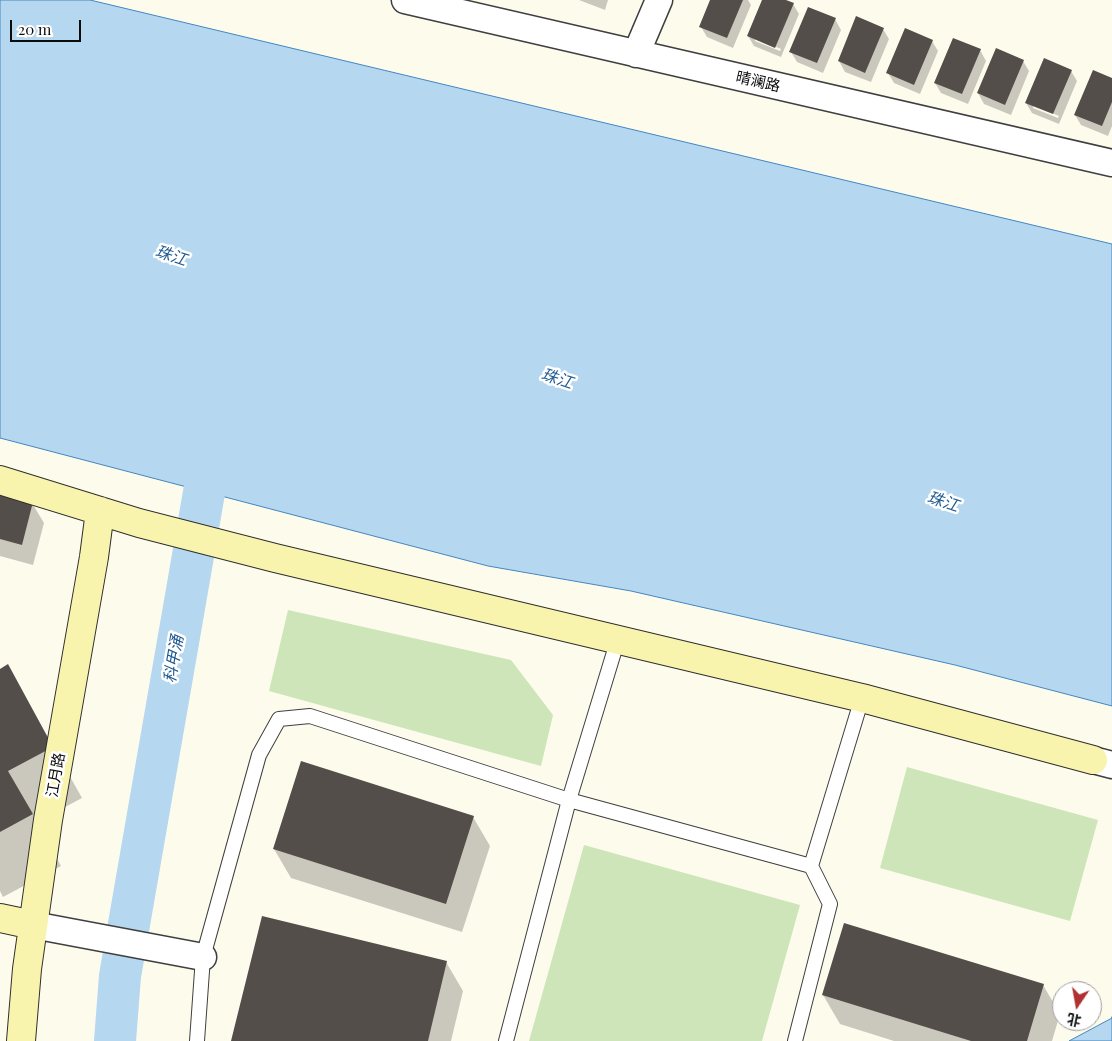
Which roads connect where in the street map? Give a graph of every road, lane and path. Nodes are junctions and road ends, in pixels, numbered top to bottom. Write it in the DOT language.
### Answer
graph roads {
  1 [pos="405,0"];
  2 [pos="659,0"];
  3 [pos="636,54"];
  4 [pos="1112,163"];
  5 [pos="0,480"];
  6 [pos="100,511"];
  7 [pos="618,639"];
  8 [pos="862,698"];
  9 [pos="1102,762"];
  10 [pos="569,800"];
  11 [pos="811,866"];
  12 [pos="0,918"];
  13 [pos="33,925"];
  14 [pos="203,957"];
  15 [pos="21,1041"];
  16 [pos="197,1041"];
  17 [pos="506,1041"];
  18 [pos="795,1041"];
  1 -- 3 [label="street, 晴澜路"];
  2 -- 3 [label="street"];
  3 -- 4 [label="street, 晴澜路"];
  5 -- 6 [label="street"];
  6 -- 7 [label="street"];
  6 -- 13 [label="street, 江月路"];
  7 -- 8 [label="street"];
  7 -- 10 [label="lane"];
  8 -- 9 [label="street"];
  8 -- 11 [label="lane"];
  10 -- 11 [label="lane"];
  10 -- 14 [label="lane"];
  10 -- 17 [label="lane"];
  11 -- 18 [label="lane"];
  12 -- 13 [label="street"];
  13 -- 14 [label="street"];
  13 -- 15 [label="street, 江月路"];
  14 -- 16 [label="lane"];
}
